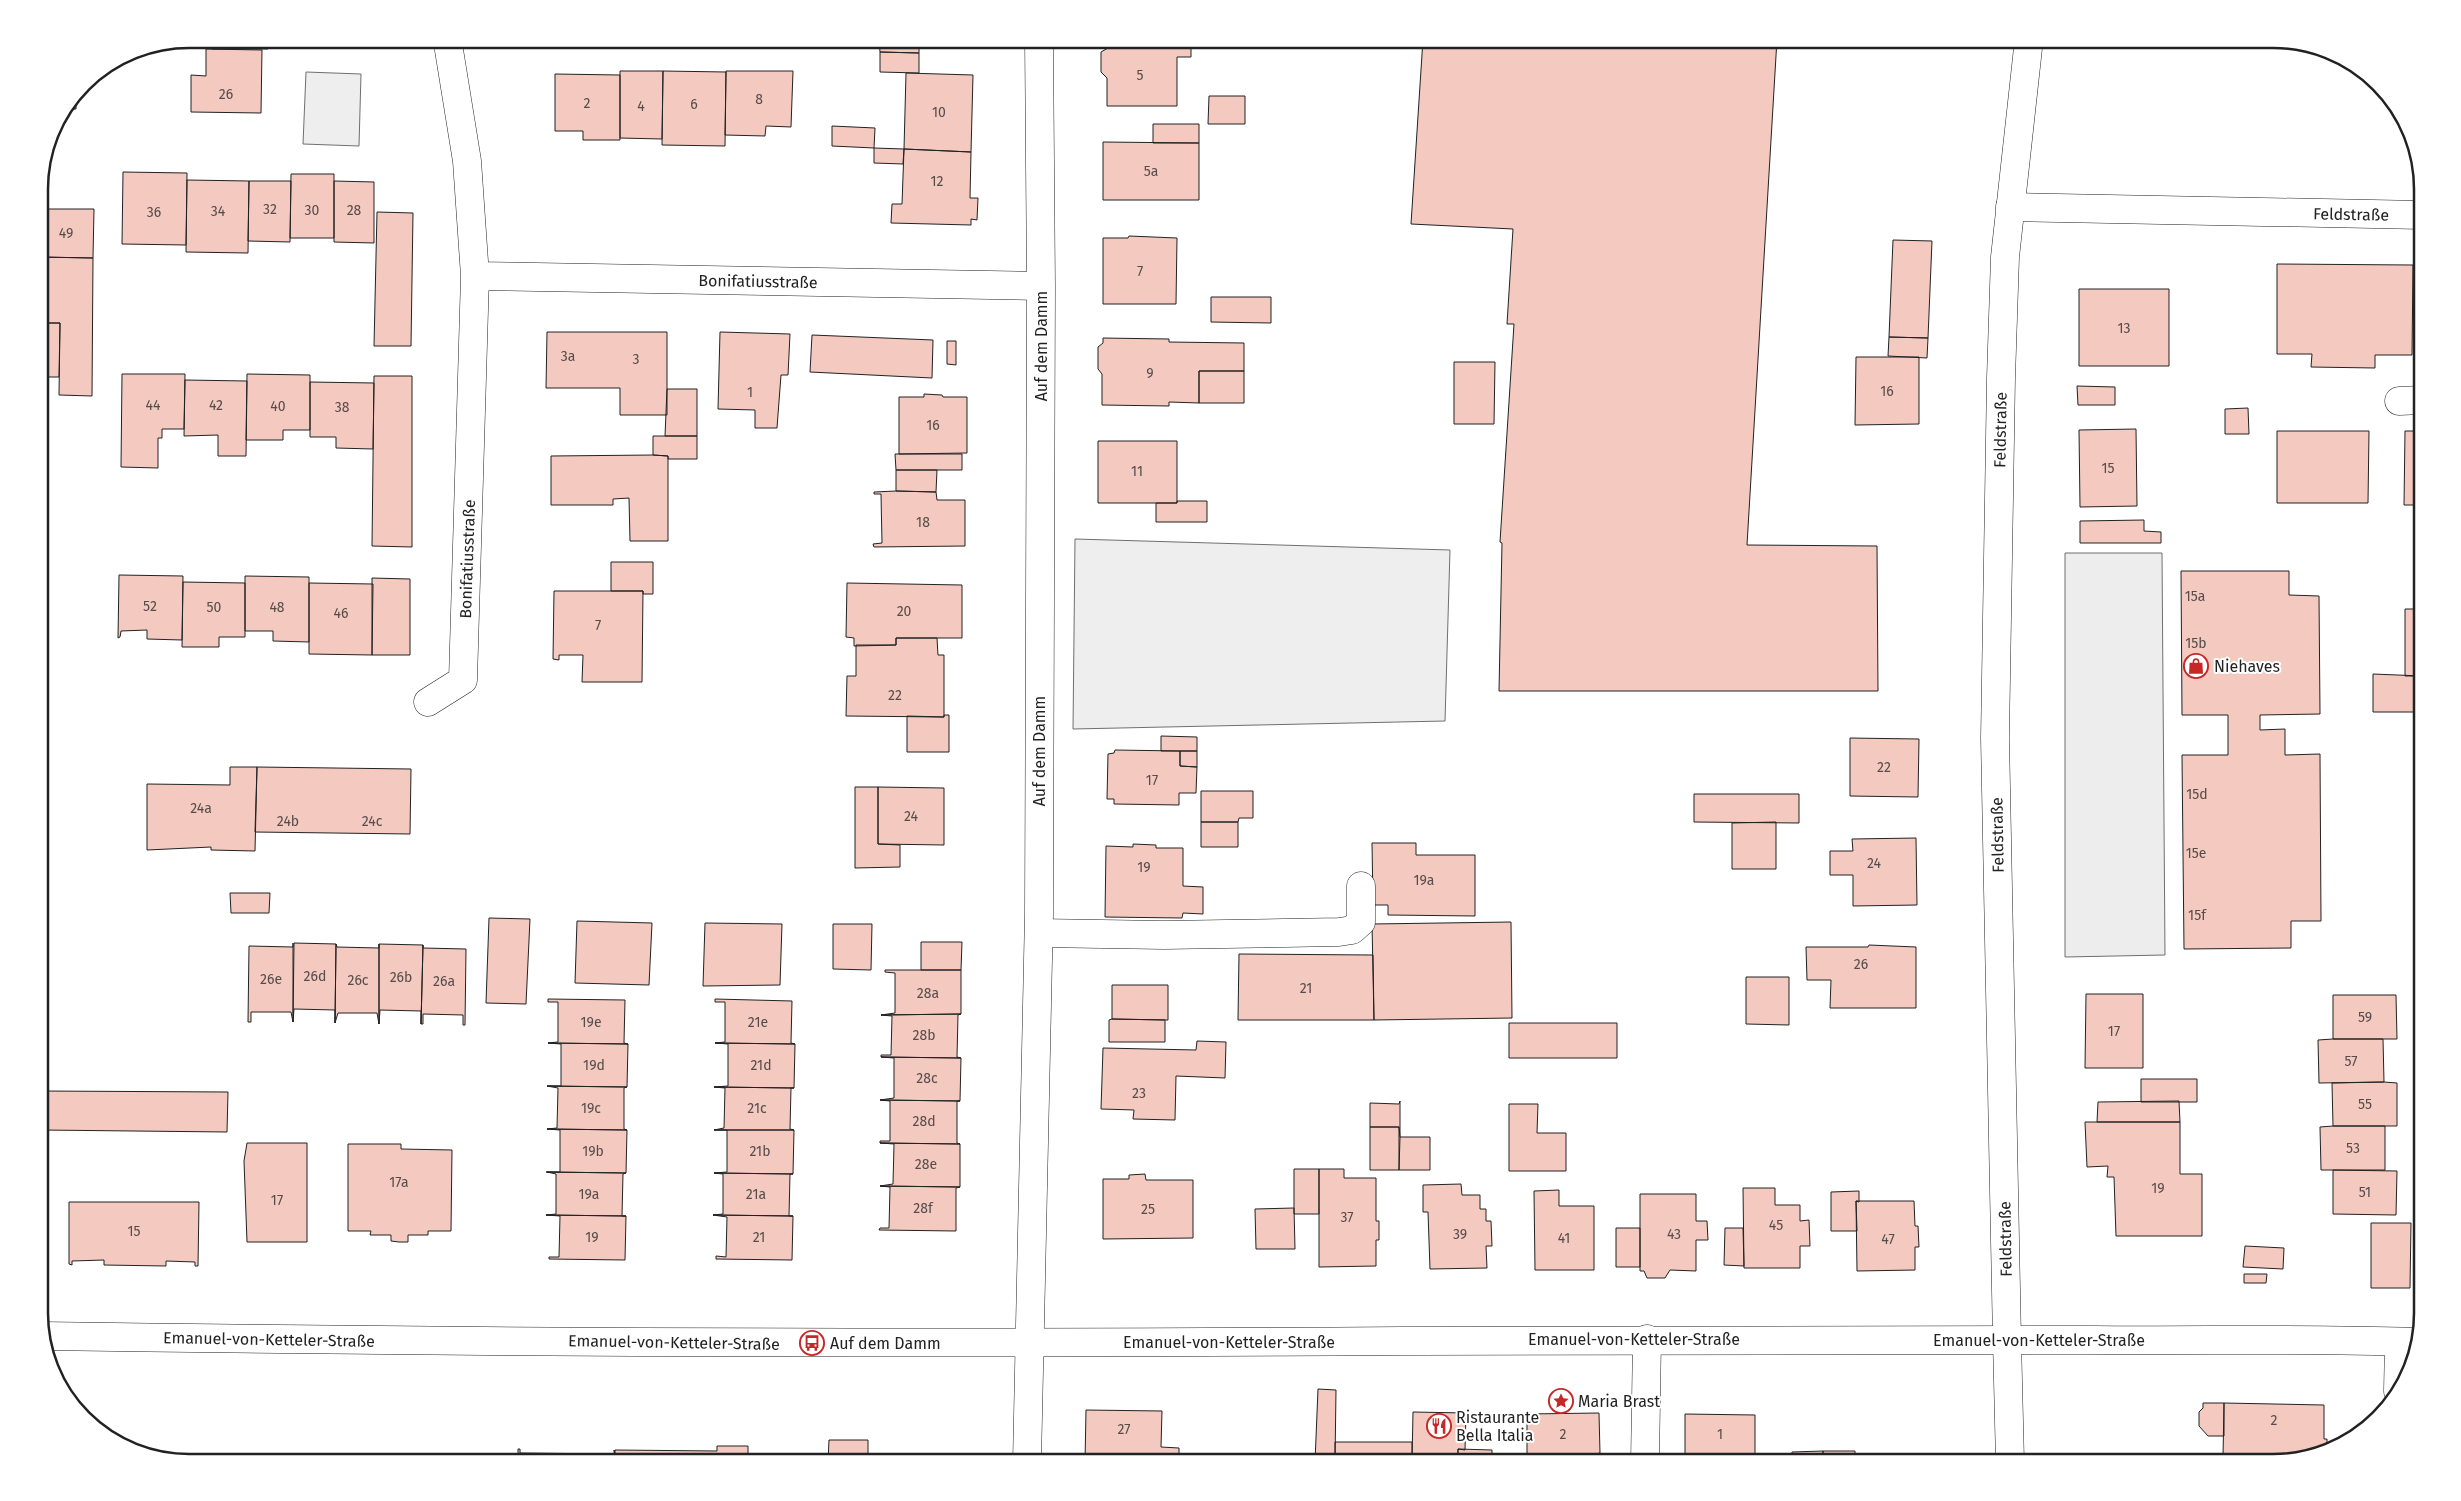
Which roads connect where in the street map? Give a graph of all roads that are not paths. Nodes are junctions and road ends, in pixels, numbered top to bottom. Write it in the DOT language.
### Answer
graph roads {
  1 [pos="1039,48"];
  2 [pos="2028,48"];
  3 [pos="449,50"];
  4 [pos="2010,207"];
  5 [pos="2413,215"];
  6 [pos="475,276"];
  7 [pos="1041,286"];
  8 [pos="428,702"];
  9 [pos="1361,886"];
  10 [pos="1039,933"];
  11 [pos="50,1336"];
  12 [pos="1647,1338"];
  13 [pos="2007,1340"];
  14 [pos="2407,1342"];
  15 [pos="1028,1344"];
  16 [pos="2402,1369"];
  17 [pos="1027,1454"];
  18 [pos="1645,1454"];
  19 [pos="2010,1454"];
  1 -- 7 [label="main road, Auf dem Damm"];
  2 -- 4 [label="main road, Feldstraße"];
  3 -- 6 [label="main road, Bonifatiusstraße"];
  4 -- 5 [label="main road, Feldstraße"];
  4 -- 13 [label="main road, Feldstraße"];
  6 -- 7 [label="main road, Bonifatiusstraße"];
  6 -- 8 [label="main road, Bonifatiusstraße"];
  7 -- 10 [label="main road, Auf dem Damm"];
  9 -- 10 [label="main road"];
  10 -- 15 [label="main road, Auf dem Damm"];
  11 -- 15 [label="main road, Emanuel-von-Ketteler-Straße"];
  12 -- 13 [label="main road, Emanuel-von-Ketteler-Straße"];
  12 -- 15 [label="main road, Emanuel-von-Ketteler-Straße"];
  12 -- 18 [label="main road"];
  13 -- 14 [label="main road, Emanuel-von-Ketteler-Straße"];
  13 -- 19 [label="main road, Feldstraße"];
  14 -- 16 [label="main road"];
  15 -- 17 [label="main road, Auf dem Damm"];
}
